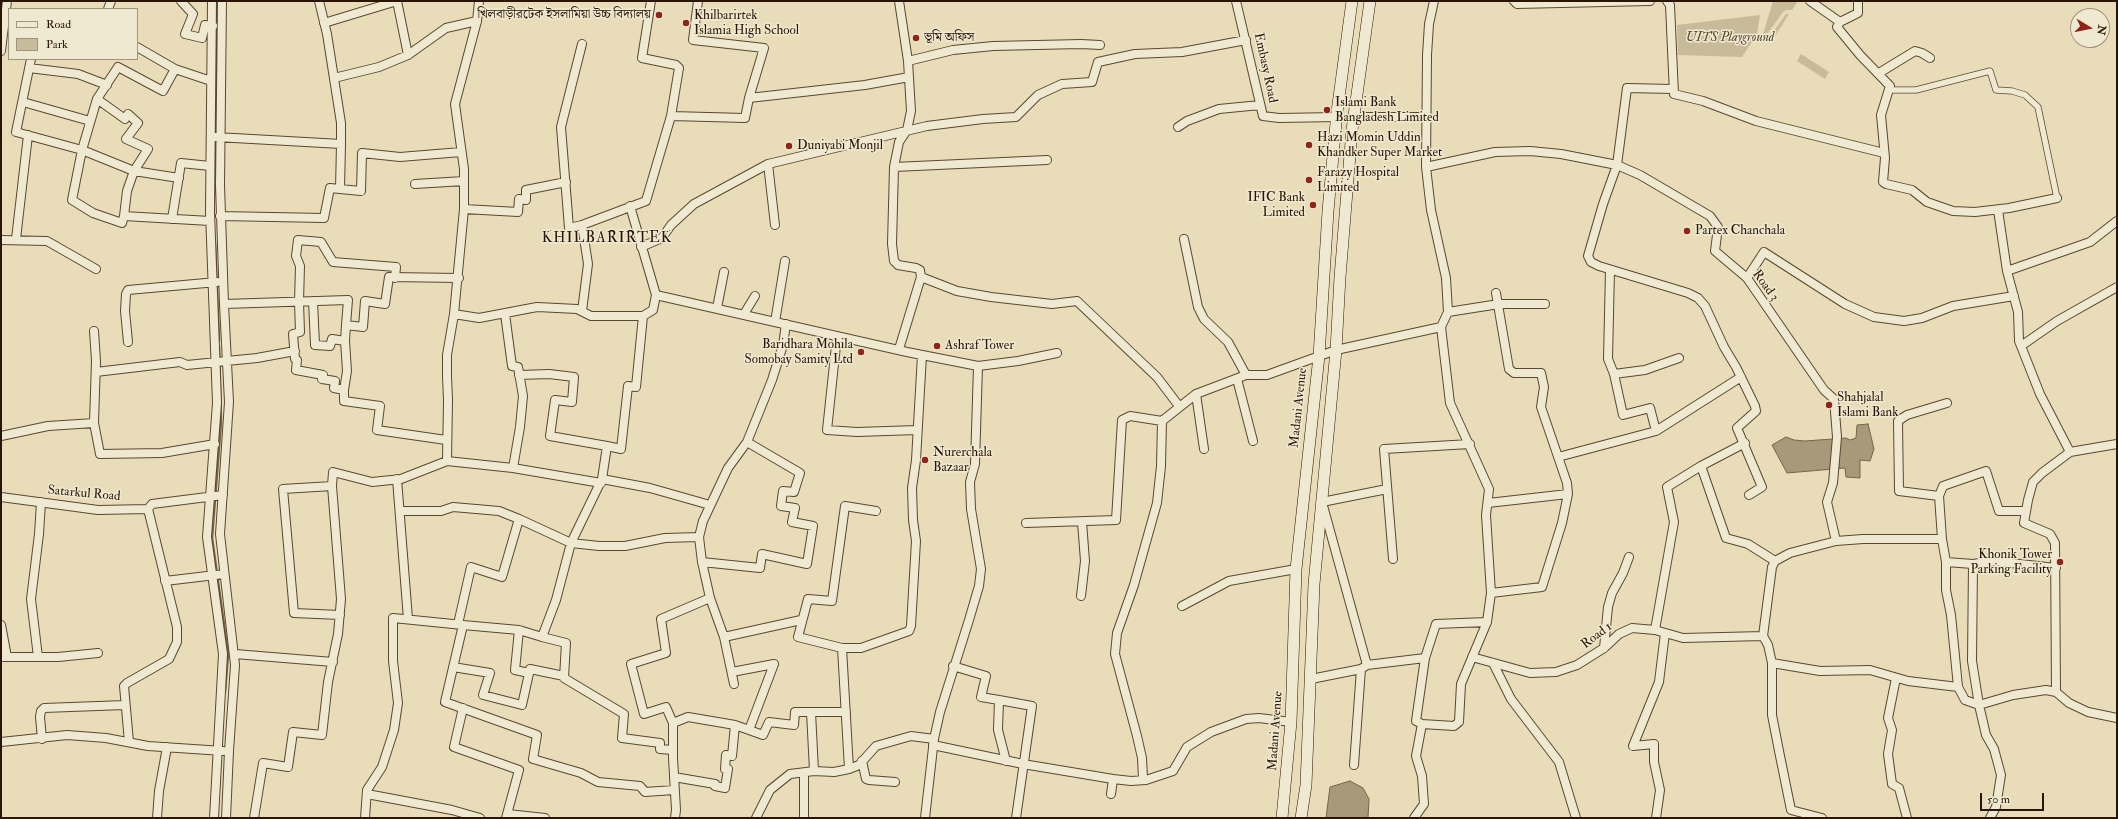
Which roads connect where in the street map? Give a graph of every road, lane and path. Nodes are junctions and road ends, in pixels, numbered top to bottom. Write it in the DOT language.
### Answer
graph roads {
  1 [pos="7,1"];
  2 [pos="181,1"];
  3 [pos="212,1"];
  4 [pos="222,1"];
  5 [pos="319,1"];
  6 [pos="479,1"];
  7 [pos="651,1"];
  8 [pos="698,1"];
  9 [pos="899,1"];
  10 [pos="1236,1"];
  11 [pos="1352,1"];
  12 [pos="1370,1"];
  13 [pos="1434,1"];
  14 [pos="1514,1"];
  15 [pos="1650,1"];
  16 [pos="1667,1"];
  17 [pos="1810,1"];
  18 [pos="1858,1"];
  19 [pos="477,21"];
  20 [pos="1840,22"];
  21 [pos="324,23"];
  22 [pos="213,26"];
  23 [pos="1246,40"];
  24 [pos="582,44"];
  25 [pos="1100,45"];
  26 [pos="138,48"];
  27 [pos="1,51"];
  28 [pos="408,55"];
  29 [pos="1930,58"];
  30 [pos="31,60"];
  31 [pos="908,61"];
  32 [pos="29,68"];
  33 [pos="175,69"];
  34 [pos="1879,73"];
  35 [pos="909,77"];
  36 [pos="334,78"];
  37 [pos="211,80"];
  38 [pos="107,85"];
  39 [pos="1673,89"];
  40 [pos="1890,90"];
  41 [pos="749,98"];
  42 [pos="97,99"];
  43 [pos="23,102"];
  44 [pos="1260,104"];
  45 [pos="671,116"];
  46 [pos="1354,117"];
  47 [pos="1425,117"];
  48 [pos="1337,118"];
  49 [pos="90,121"];
  50 [pos="1178,127"];
  51 [pos="907,130"];
  52 [pos="28,135"];
  53 [pos="210,137"];
  54 [pos="221,137"];
  55 [pos="341,144"];
  56 [pos="82,150"];
  57 [pos="461,152"];
  58 [pos="1884,153"];
  59 [pos="1047,160"];
  60 [pos="768,164"];
  61 [pos="1617,165"];
  62 [pos="210,166"];
  63 [pos="894,167"];
  64 [pos="1426,168"];
  65 [pos="134,171"];
  66 [pos="179,178"];
  67 [pos="464,181"];
  68 [pos="566,182"];
  69 [pos="415,184"];
  70 [pos="340,189"];
  71 [pos="2057,198"];
  72 [pos="630,206"];
  73 [pos="464,210"];
  74 [pos="1998,210"];
  75 [pos="124,216"];
  76 [pos="220,216"];
  77 [pos="172,219"];
  78 [pos="210,221"];
  79 [pos="2117,221"];
  80 [pos="582,225"];
  81 [pos="775,225"];
  82 [pos="16,239"];
  83 [pos="1184,239"];
  84 [pos="1,240"];
  85 [pos="641,247"];
  86 [pos="785,261"];
  87 [pos="96,269"];
  88 [pos="1610,270"];
  89 [pos="2007,271"];
  90 [pos="724,272"];
  91 [pos="922,277"];
  92 [pos="395,278"];
  93 [pos="459,278"];
  94 [pos="1747,278"];
  95 [pos="212,282"];
  96 [pos="223,282"];
  97 [pos="2117,287"];
  98 [pos="1496,293"];
  99 [pos="656,295"];
  100 [pos="755,296"];
  101 [pos="2014,296"];
  102 [pos="313,301"];
  103 [pos="299,302"];
  104 [pos="224,304"];
  105 [pos="1499,304"];
  106 [pos="1545,304"];
  107 [pos="717,308"];
  108 [pos="582,311"];
  109 [pos="1448,312"];
  110 [pos="454,314"];
  111 [pos="504,314"];
  112 [pos="744,314"];
  113 [pos="643,316"];
  114 [pos="775,322"];
  115 [pos="786,324"];
  116 [pos="346,325"];
  117 [pos="1441,327"];
  118 [pos="94,331"];
  119 [pos="837,336"];
  120 [pos="345,341"];
  121 [pos="128,342"];
  122 [pos="2021,346"];
  123 [pos="899,349"];
  124 [pos="1336,350"];
  125 [pos="295,352"];
  126 [pos="1057,352"];
  127 [pos="922,355"];
  128 [pos="1319,356"];
  129 [pos="1679,358"];
  130 [pos="216,361"];
  131 [pos="227,361"];
  132 [pos="978,366"];
  133 [pos="96,372"];
  134 [pos="1614,374"];
  135 [pos="519,375"];
  136 [pos="1246,375"];
  137 [pos="1741,377"];
  138 [pos="1237,379"];
  139 [pos="344,390"];
  140 [pos="1196,394"];
  141 [pos="1947,403"];
  142 [pos="1179,406"];
  143 [pos="1162,422"];
  144 [pos="94,423"];
  145 [pos="917,430"];
  146 [pos="1656,431"];
  147 [pos="1,436"];
  148 [pos="446,440"];
  149 [pos="1253,441"];
  150 [pos="747,442"];
  151 [pos="1745,443"];
  152 [pos="214,444"];
  153 [pos="1470,444"];
  154 [pos="2117,444"];
  155 [pos="606,446"];
  156 [pos="1204,449"];
  157 [pos="2070,452"];
  158 [pos="1558,457"];
  159 [pos="447,461"];
  160 [pos="1701,466"];
  161 [pos="513,468"];
  162 [pos="397,479"];
  163 [pos="602,481"];
  164 [pos="332,486"];
  165 [pos="1387,489"];
  166 [pos="1568,494"];
  167 [pos="223,495"];
  168 [pos="1749,495"];
  169 [pos="1939,496"];
  170 [pos="1,497"];
  171 [pos="210,498"];
  172 [pos="41,502"];
  173 [pos="1322,502"];
  174 [pos="1488,503"];
  175 [pos="710,505"];
  176 [pos="148,509"];
  177 [pos="876,510"];
  178 [pos="400,511"];
  179 [pos="2026,511"];
  180 [pos="519,519"];
  181 [pos="1082,522"];
  182 [pos="1026,523"];
  183 [pos="699,537"];
  184 [pos="1942,539"];
  185 [pos="1836,541"];
  186 [pos="571,544"];
  187 [pos="1629,557"];
  188 [pos="1393,559"];
  189 [pos="1775,560"];
  190 [pos="702,562"];
  191 [pos="1946,562"];
  192 [pos="1973,564"];
  193 [pos="2056,568"];
  194 [pos="1296,569"];
  195 [pos="224,574"];
  196 [pos="212,575"];
  197 [pos="165,581"];
  198 [pos="1491,593"];
  199 [pos="1081,596"];
  200 [pos="710,598"];
  201 [pos="1182,606"];
  202 [pos="340,615"];
  203 [pos="408,619"];
  204 [pos="801,620"];
  205 [pos="1487,622"];
  206 [pos="460,624"];
  207 [pos="1,625"];
  208 [pos="518,630"];
  209 [pos="1655,630"];
  210 [pos="1665,633"];
  211 [pos="1763,636"];
  212 [pos="542,637"];
  213 [pos="724,637"];
  214 [pos="842,648"];
  215 [pos="1604,648"];
  216 [pos="98,653"];
  217 [pos="235,654"];
  218 [pos="4,657"];
  219 [pos="38,657"];
  220 [pos="1472,657"];
  221 [pos="1425,658"];
  222 [pos="333,662"];
  223 [pos="1493,663"];
  224 [pos="1772,663"];
  225 [pos="222,664"];
  226 [pos="235,665"];
  227 [pos="954,666"];
  228 [pos="453,667"];
  229 [pos="1364,667"];
  230 [pos="732,672"];
  231 [pos="529,673"];
  232 [pos="564,676"];
  233 [pos="1311,678"];
  234 [pos="1896,678"];
  235 [pos="734,684"];
  236 [pos="1958,687"];
  237 [pos="2056,692"];
  238 [pos="999,700"];
  239 [pos="124,705"];
  240 [pos="1979,705"];
  241 [pos="463,708"];
  242 [pos="811,712"];
  243 [pos="846,712"];
  244 [pos="2117,718"];
  245 [pos="1291,722"];
  246 [pos="673,723"];
  247 [pos="1422,724"];
  248 [pos="735,725"];
  249 [pos="749,730"];
  250 [pos="42,739"];
  251 [pos="1,742"];
  252 [pos="129,742"];
  253 [pos="934,742"];
  254 [pos="167,747"];
  255 [pos="217,750"];
  256 [pos="673,750"];
  257 [pos="228,751"];
  258 [pos="1006,761"];
  259 [pos="862,762"];
  260 [pos="1023,764"];
  261 [pos="1354,765"];
  262 [pos="849,769"];
  263 [pos="814,771"];
  264 [pos="804,773"];
  265 [pos="674,777"];
  266 [pos="1113,779"];
  267 [pos="1145,780"];
  268 [pos="896,782"];
  269 [pos="674,790"];
  270 [pos="366,794"];
  271 [pos="1111,794"];
  272 [pos="1791,814"];
  273 [pos="507,816"];
  274 [pos="157,818"];
  275 [pos="214,818"];
  276 [pos="226,818"];
  277 [pos="254,818"];
  278 [pos="365,818"];
  279 [pos="480,818"];
  280 [pos="545,818"];
  281 [pos="675,818"];
  282 [pos="756,818"];
  283 [pos="804,818"];
  284 [pos="925,818"];
  285 [pos="1016,818"];
  286 [pos="1282,818"];
  287 [pos="1301,818"];
  288 [pos="1414,818"];
  289 [pos="1576,818"];
  290 [pos="1656,818"];
  291 [pos="1822,818"];
  292 [pos="1907,818"];
  293 [pos="1990,818"];
  1 -- 27 [label="street"];
  2 -- 22 [label="street"];
  3 -- 22 [label="street"];
  4 -- 54 [label="street"];
  5 -- 21 [label="street"];
  6 -- 19 [label="street"];
  7 -- 45 [label="street"];
  8 -- 41 [label="street"];
  9 -- 31 [label="street"];
  10 -- 23 [label="street, Embasy Road"];
  11 -- 48 [label="main road, Madani Avenue"];
  12 -- 46 [label="main road"];
  13 -- 47 [label="street"];
  14 -- 15 [label="street"];
  16 -- 39 [label="street"];
  17 -- 20 [label="street"];
  18 -- 20 [label="street"];
  19 -- 28 [label="street"];
  19 -- 57 [label="street"];
  20 -- 34 [label="street"];
  21 -- 28 [label="street"];
  21 -- 36 [label="street"];
  22 -- 37 [label="street"];
  23 -- 44 [label="street, Embasy Road"];
  23 -- 51 [label="street"];
  24 -- 68 [label="street"];
  25 -- 31 [label="street"];
  26 -- 33 [label="street"];
  28 -- 36 [label="street"];
  29 -- 34 [label="street"];
  30 -- 32 [label="street"];
  31 -- 35 [label="street"];
  32 -- 38 [label="street"];
  32 -- 43 [label="street"];
  33 -- 37 [label="street"];
  33 -- 38 [label="street"];
  34 -- 40 [label="street"];
  35 -- 41 [label="street"];
  35 -- 51 [label="street"];
  36 -- 55 [label="street"];
  37 -- 53 [label="street"];
  38 -- 42 [label="street"];
  39 -- 58 [label="street"];
  39 -- 61 [label="street"];
  40 -- 58 [label="street"];
  40 -- 71 [label="street"];
  41 -- 45 [label="street"];
  42 -- 49 [label="street"];
  42 -- 65 [label="street"];
  43 -- 49 [label="street"];
  43 -- 52 [label="street"];
  44 -- 48 [label="street, Embasy Road"];
  44 -- 50 [label="street"];
  45 -- 72 [label="street"];
  46 -- 47 [label="street"];
  46 -- 124 [label="main road"];
  47 -- 64 [label="street"];
  48 -- 128 [label="main road, Madani Avenue"];
  49 -- 56 [label="street"];
  51 -- 60 [label="street"];
  51 -- 63 [label="street"];
  52 -- 56 [label="street"];
  52 -- 82 [label="street"];
  53 -- 54 [label="street"];
  53 -- 62 [label="street"];
  54 -- 55 [label="street"];
  54 -- 76 [label="street"];
  55 -- 70 [label="street"];
  56 -- 65 [label="street"];
  56 -- 75 [label="street"];
  57 -- 67 [label="street"];
  57 -- 70 [label="street"];
  58 -- 74 [label="street"];
  59 -- 63 [label="street"];
  60 -- 81 [label="street"];
  60 -- 85 [label="street"];
  61 -- 64 [label="street, Road 3"];
  61 -- 88 [label="street"];
  61 -- 94 [label="street, Road 3"];
  62 -- 66 [label="street"];
  62 -- 78 [label="street"];
  63 -- 91 [label="street"];
  64 -- 109 [label="street"];
  65 -- 66 [label="street"];
  65 -- 75 [label="street"];
  66 -- 77 [label="street"];
  67 -- 69 [label="street"];
  67 -- 73 [label="street"];
  68 -- 73 [label="street"];
  68 -- 80 [label="street"];
  70 -- 76 [label="street"];
  71 -- 74 [label="street"];
  72 -- 80 [label="street"];
  72 -- 85 [label="street"];
  73 -- 93 [label="street"];
  74 -- 89 [label="street"];
  75 -- 77 [label="street"];
  76 -- 96 [label="street"];
  77 -- 78 [label="street"];
  78 -- 95 [label="street"];
  79 -- 89 [label="street"];
  80 -- 108 [label="street"];
  82 -- 84 [label="street"];
  82 -- 87 [label="street"];
  83 -- 136 [label="street"];
  85 -- 99 [label="street"];
  86 -- 114 [label="street"];
  88 -- 134 [label="street"];
  88 -- 137 [label="street"];
  89 -- 101 [label="street"];
  90 -- 107 [label="street"];
  91 -- 123 [label="street"];
  91 -- 142 [label="street"];
  92 -- 93 [label="street"];
  92 -- 103 [label="street"];
  92 -- 116 [label="street"];
  93 -- 110 [label="street"];
  94 -- 101 [label="street"];
  94 -- 185 [label="street, Road 3"];
  95 -- 96 [label="street"];
  95 -- 121 [label="street"];
  95 -- 130 [label="street"];
  96 -- 104 [label="street"];
  97 -- 122 [label="street"];
  98 -- 105 [label="street"];
  99 -- 107 [label="street"];
  99 -- 113 [label="street"];
  100 -- 112 [label="street"];
  101 -- 122 [label="street"];
  102 -- 103 [label="street"];
  102 -- 116 [label="street"];
  102 -- 120 [label="street"];
  103 -- 104 [label="street"];
  103 -- 125 [label="street"];
  104 -- 131 [label="street"];
  105 -- 106 [label="street"];
  105 -- 109 [label="street"];
  105 -- 158 [label="street"];
  107 -- 112 [label="street"];
  108 -- 111 [label="street"];
  108 -- 113 [label="street"];
  109 -- 117 [label="street"];
  110 -- 111 [label="street"];
  110 -- 148 [label="street"];
  111 -- 135 [label="street"];
  112 -- 114 [label="street"];
  113 -- 155 [label="street"];
  114 -- 115 [label="street"];
  115 -- 119 [label="street"];
  115 -- 150 [label="street"];
  116 -- 120 [label="street"];
  117 -- 124 [label="street"];
  117 -- 153 [label="street"];
  118 -- 133 [label="street"];
  119 -- 123 [label="street"];
  119 -- 145 [label="street"];
  120 -- 139 [label="street"];
  122 -- 157 [label="street"];
  123 -- 127 [label="street"];
  124 -- 128 [label="street"];
  124 -- 173 [label="main road"];
  125 -- 131 [label="street"];
  125 -- 139 [label="street"];
  126 -- 132 [label="street"];
  127 -- 132 [label="street"];
  127 -- 145 [label="street"];
  128 -- 136 [label="street"];
  128 -- 194 [label="main road, Madani Avenue"];
  129 -- 134 [label="street"];
  130 -- 131 [label="street"];
  130 -- 133 [label="street"];
  130 -- 152 [label="street"];
  131 -- 167 [label="street"];
  132 -- 227 [label="street"];
  133 -- 144 [label="street"];
  134 -- 146 [label="street"];
  135 -- 155 [label="street"];
  135 -- 161 [label="street"];
  136 -- 138 [label="street"];
  137 -- 146 [label="street"];
  137 -- 151 [label="street"];
  138 -- 140 [label="street"];
  138 -- 149 [label="street"];
  139 -- 148 [label="street"];
  140 -- 142 [label="street"];
  140 -- 156 [label="street"];
  141 -- 169 [label="street"];
  142 -- 143 [label="street"];
  143 -- 181 [label="street"];
  143 -- 267 [label="street"];
  144 -- 147 [label="street"];
  144 -- 152 [label="street"];
  145 -- 214 [label="street"];
  146 -- 158 [label="street"];
  148 -- 159 [label="street"];
  150 -- 175 [label="street"];
  150 -- 190 [label="street"];
  151 -- 160 [label="street"];
  151 -- 168 [label="street"];
  152 -- 171 [label="street"];
  153 -- 165 [label="street"];
  153 -- 174 [label="street"];
  154 -- 157 [label="street"];
  155 -- 163 [label="street"];
  157 -- 179 [label="street"];
  158 -- 166 [label="street"];
  159 -- 161 [label="street"];
  159 -- 162 [label="street"];
  160 -- 189 [label="street"];
  160 -- 209 [label="street"];
  161 -- 163 [label="street"];
  162 -- 164 [label="street"];
  162 -- 178 [label="street"];
  163 -- 175 [label="street"];
  163 -- 186 [label="street"];
  164 -- 202 [label="street"];
  164 -- 202 [label="street"];
  165 -- 173 [label="street"];
  165 -- 188 [label="street"];
  166 -- 174 [label="street"];
  166 -- 198 [label="street"];
  167 -- 171 [label="street, Satarkul Road"];
  167 -- 195 [label="street"];
  169 -- 179 [label="street"];
  169 -- 184 [label="street"];
  170 -- 172 [label="street, Satarkul Road"];
  171 -- 176 [label="street, Satarkul Road"];
  171 -- 196 [label="street"];
  172 -- 176 [label="street, Satarkul Road"];
  172 -- 219 [label="street"];
  173 -- 229 [label="street"];
  173 -- 233 [label="main road"];
  174 -- 198 [label="street"];
  175 -- 183 [label="street"];
  176 -- 197 [label="street"];
  177 -- 204 [label="street"];
  178 -- 180 [label="street"];
  178 -- 203 [label="street"];
  179 -- 193 [label="street"];
  180 -- 186 [label="street"];
  180 -- 206 [label="street"];
  181 -- 182 [label="street"];
  181 -- 199 [label="street"];
  183 -- 186 [label="street"];
  183 -- 190 [label="street"];
  184 -- 185 [label="street"];
  184 -- 191 [label="street"];
  185 -- 189 [label="street"];
  186 -- 212 [label="street"];
  187 -- 215 [label="street"];
  189 -- 211 [label="street"];
  190 -- 200 [label="street"];
  191 -- 192 [label="street"];
  191 -- 236 [label="street"];
  192 -- 193 [label="street"];
  192 -- 240 [label="street"];
  193 -- 237 [label="street"];
  194 -- 201 [label="street"];
  194 -- 245 [label="main road, Madani Avenue"];
  195 -- 196 [label="street"];
  195 -- 217 [label="street"];
  196 -- 197 [label="street"];
  196 -- 225 [label="street"];
  197 -- 239 [label="street"];
  198 -- 205 [label="street"];
  200 -- 213 [label="street"];
  200 -- 246 [label="street"];
  202 -- 222 [label="street"];
  203 -- 206 [label="street"];
  203 -- 270 [label="street"];
  204 -- 213 [label="street"];
  204 -- 214 [label="street"];
  205 -- 220 [label="street"];
  205 -- 221 [label="street"];
  206 -- 208 [label="street"];
  206 -- 228 [label="street"];
  207 -- 218 [label="street"];
  208 -- 212 [label="street"];
  208 -- 231 [label="street"];
  209 -- 210 [label="street, Road 1"];
  209 -- 215 [label="street, Road 1"];
  210 -- 211 [label="street, Road 1"];
  210 -- 290 [label="street"];
  211 -- 224 [label="street"];
  212 -- 232 [label="street"];
  213 -- 230 [label="street"];
  214 -- 243 [label="street"];
  215 -- 223 [label="street, Road 1"];
  216 -- 219 [label="street"];
  217 -- 222 [label="street"];
  217 -- 226 [label="street"];
  218 -- 219 [label="street"];
  220 -- 223 [label="street, Road 1"];
  220 -- 247 [label="street"];
  221 -- 229 [label="street"];
  221 -- 247 [label="street"];
  222 -- 277 [label="street"];
  223 -- 289 [label="street"];
  224 -- 234 [label="street"];
  224 -- 272 [label="street"];
  225 -- 226 [label="street"];
  225 -- 255 [label="street"];
  226 -- 257 [label="street"];
  227 -- 238 [label="street"];
  227 -- 253 [label="street"];
  228 -- 231 [label="street"];
  228 -- 241 [label="street"];
  229 -- 233 [label="street"];
  229 -- 261 [label="street"];
  230 -- 235 [label="street"];
  230 -- 249 [label="street"];
  231 -- 232 [label="street"];
  232 -- 256 [label="street"];
  233 -- 287 [label="main road"];
  234 -- 236 [label="street"];
  234 -- 292 [label="street"];
  236 -- 240 [label="street"];
  237 -- 240 [label="street"];
  237 -- 244 [label="street"];
  238 -- 258 [label="street"];
  238 -- 260 [label="street"];
  239 -- 250 [label="street"];
  239 -- 252 [label="street"];
  240 -- 293 [label="street"];
  241 -- 269 [label="street"];
  241 -- 273 [label="street"];
  242 -- 243 [label="street"];
  242 -- 249 [label="street"];
  242 -- 263 [label="street"];
  243 -- 262 [label="street"];
  245 -- 267 [label="street"];
  245 -- 286 [label="main road, Madani Avenue"];
  246 -- 248 [label="street"];
  246 -- 256 [label="street"];
  247 -- 288 [label="street"];
  248 -- 249 [label="street"];
  248 -- 265 [label="street"];
  250 -- 251 [label="street"];
  250 -- 252 [label="street"];
  252 -- 254 [label="street"];
  253 -- 258 [label="street"];
  253 -- 259 [label="street"];
  253 -- 284 [label="street"];
  254 -- 255 [label="street"];
  254 -- 274 [label="street"];
  255 -- 257 [label="street"];
  255 -- 275 [label="street"];
  256 -- 265 [label="street"];
  257 -- 276 [label="street"];
  258 -- 260 [label="street"];
  259 -- 262 [label="street"];
  259 -- 268 [label="street"];
  260 -- 266 [label="street"];
  260 -- 285 [label="street"];
  262 -- 263 [label="street"];
  263 -- 264 [label="street"];
  264 -- 282 [label="street"];
  264 -- 283 [label="street"];
  265 -- 269 [label="street"];
  266 -- 267 [label="street"];
  266 -- 271 [label="street"];
  269 -- 281 [label="street"];
  270 -- 278 [label="street"];
  270 -- 279 [label="street"];
  272 -- 291 [label="street"];
  273 -- 280 [label="street"];
}
